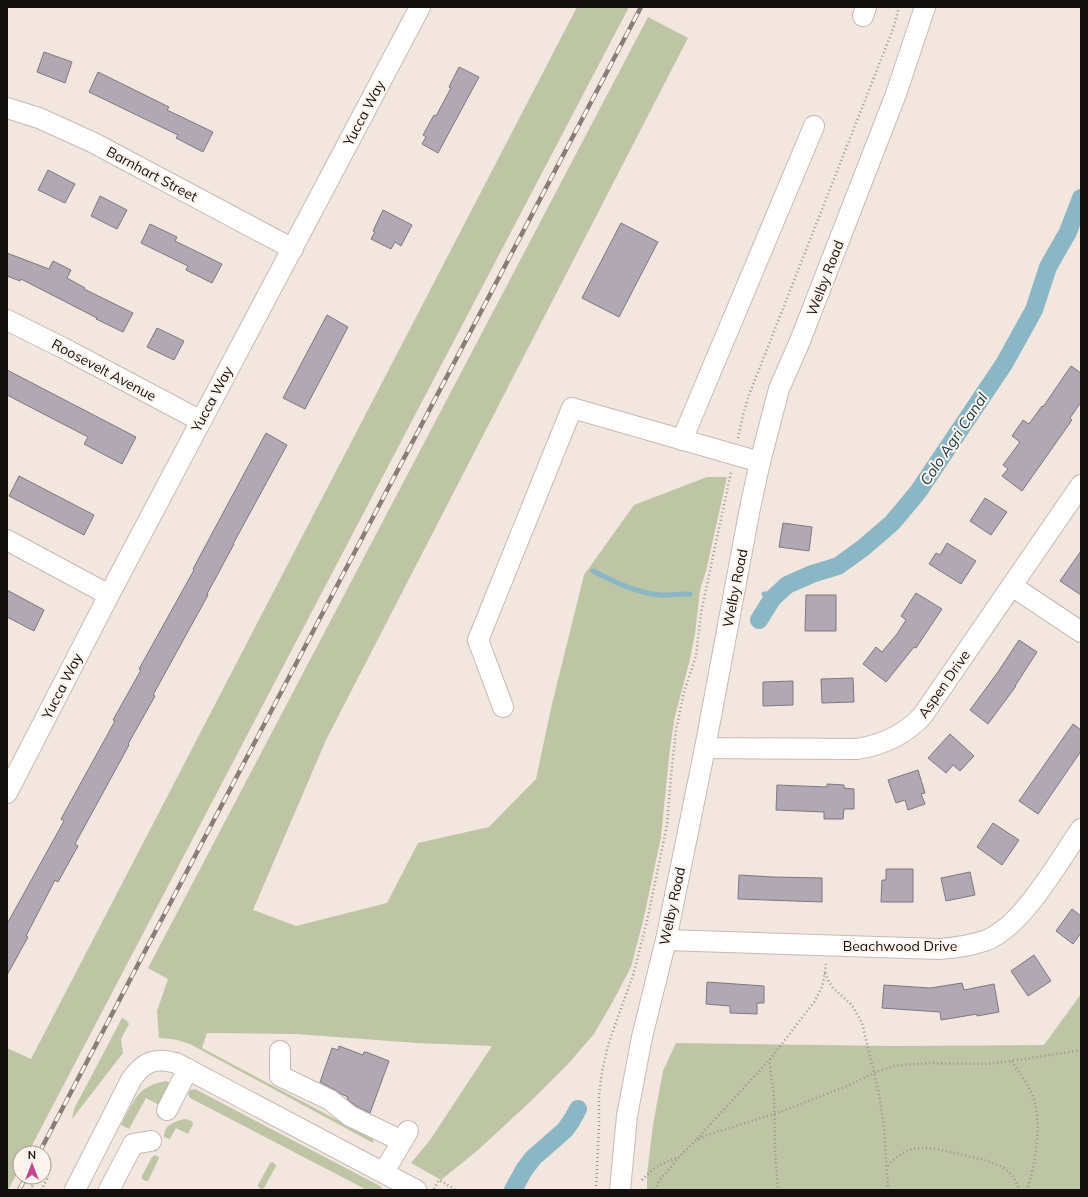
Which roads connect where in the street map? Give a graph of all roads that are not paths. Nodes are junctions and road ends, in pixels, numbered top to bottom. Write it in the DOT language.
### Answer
graph roads {
  1 [pos="420,7"];
  2 [pos="925,7"];
  3 [pos="7,108"];
  4 [pos="814,126"];
  5 [pos="293,249"];
  6 [pos="7,320"];
  7 [pos="201,421"];
  8 [pos="682,440"];
  9 [pos="760,462"];
  10 [pos="1081,485"];
  11 [pos="7,540"];
  12 [pos="1012,586"];
  13 [pos="109,595"];
  14 [pos="1081,632"];
  15 [pos="503,707"];
  16 [pos="705,748"];
  17 [pos="13,767"];
  18 [pos="7,793"];
  19 [pos="1081,829"];
  20 [pos="666,940"];
  21 [pos="280,1051"];
  22 [pos="188,1069"];
  23 [pos="167,1110"];
  24 [pos="151,1141"];
  25 [pos="384,1172"];
  26 [pos="407,1188"];
  27 [pos="75,1190"];
  28 [pos="108,1190"];
  29 [pos="620,1190"];
  1 -- 5 [label="street, Yucca Way"];
  2 -- 9 [label="street, Welby Road"];
  3 -- 5 [label="street, Barnhart Street"];
  4 -- 8 [label="street"];
  5 -- 7 [label="street, Yucca Way"];
  6 -- 7 [label="street, Roosevelt Avenue"];
  7 -- 13 [label="street, Yucca Way"];
  8 -- 9 [label="street"];
  8 -- 15 [label="street"];
  9 -- 16 [label="street, Welby Road"];
  10 -- 12 [label="street, Aspen Drive"];
  11 -- 13 [label="street"];
  12 -- 14 [label="street"];
  12 -- 16 [label="street, Aspen Drive"];
  13 -- 17 [label="street, Yucca Way"];
  16 -- 20 [label="street, Welby Road"];
  17 -- 18 [label="street, Yucca Way"];
  19 -- 20 [label="street, Beachwood Drive"];
  20 -- 29 [label="street, Welby Road"];
  21 -- 25 [label="street"];
  22 -- 23 [label="street"];
  22 -- 25 [label="street"];
  22 -- 27 [label="street"];
  24 -- 28 [label="street"];
  25 -- 26 [label="street"];
}
